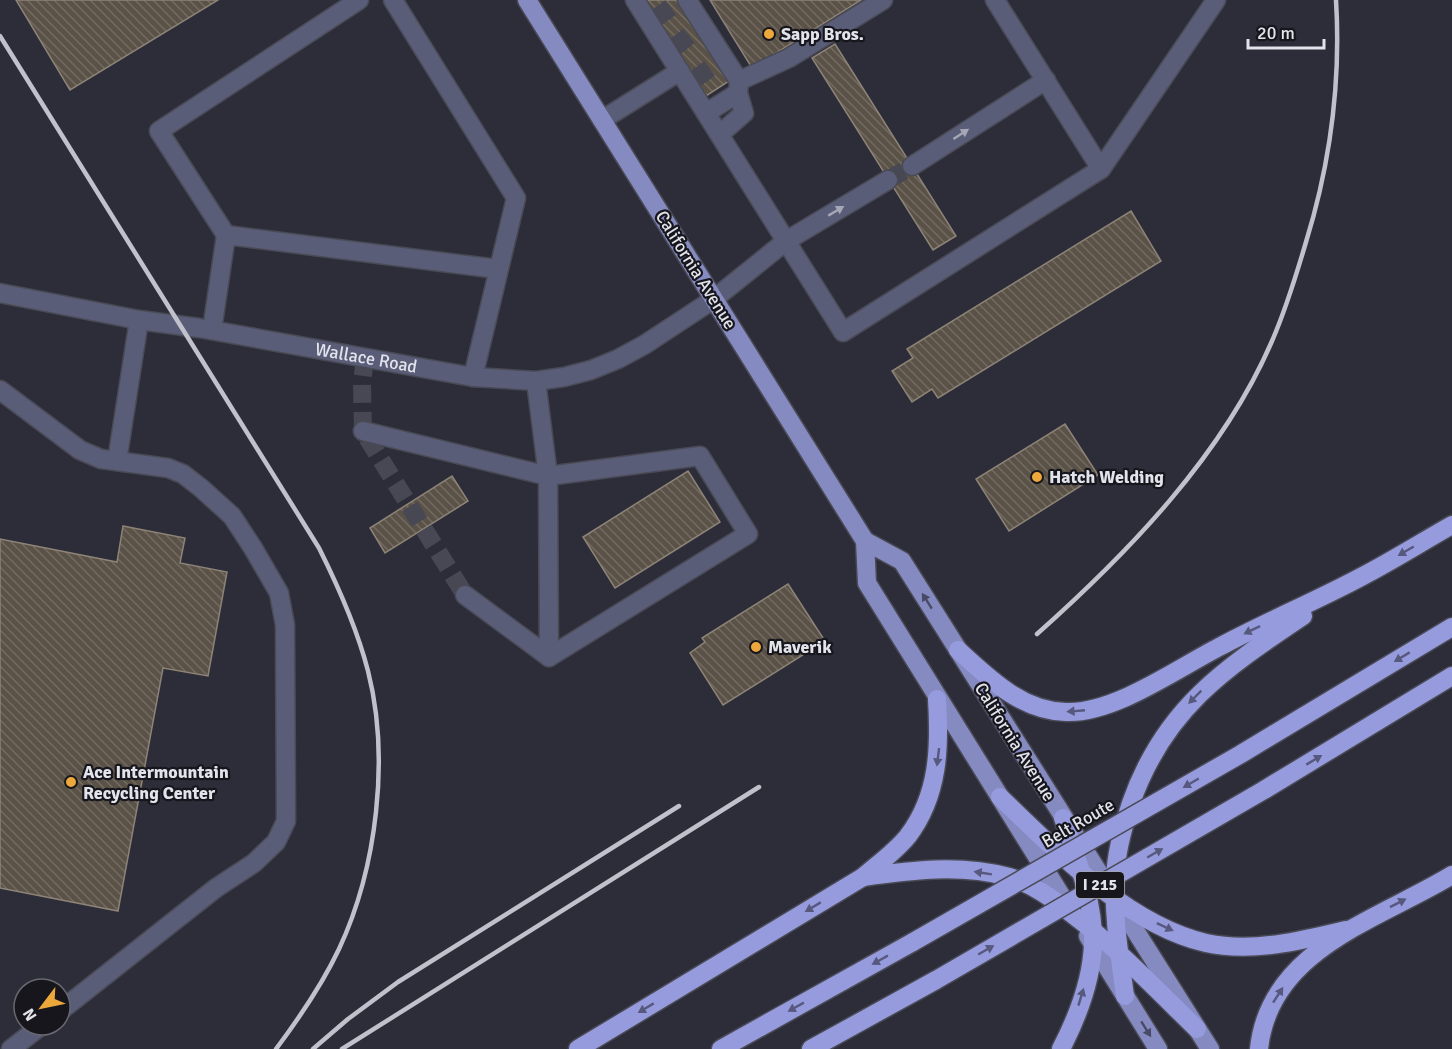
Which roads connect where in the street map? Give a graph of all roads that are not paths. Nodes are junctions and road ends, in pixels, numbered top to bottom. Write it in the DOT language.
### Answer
graph roads {
  1 [pos="359,0"];
  2 [pos="393,0"];
  3 [pos="527,0"];
  4 [pos="635,0"];
  5 [pos="883,0"];
  6 [pos="995,0"];
  7 [pos="1216,0"];
  8 [pos="682,1"];
  9 [pos="688,78"];
  10 [pos="1046,80"];
  11 [pos="739,87"];
  12 [pos="706,113"];
  13 [pos="602,120"];
  14 [pos="720,134"];
  15 [pos="912,166"];
  16 [pos="1101,169"];
  17 [pos="888,180"];
  18 [pos="226,235"];
  19 [pos="786,241"];
  20 [pos="498,269"];
  21 [pos="0,293"];
  22 [pos="714,299"];
  23 [pos="139,320"];
  24 [pos="212,330"];
  25 [pos="473,377"];
  26 [pos="536,381"];
  27 [pos="0,390"];
  28 [pos="363,431"];
  29 [pos="117,461"];
  30 [pos="548,476"];
  31 [pos="1452,525"];
  32 [pos="865,541"];
  33 [pos="1362,577"];
  34 [pos="465,595"];
  35 [pos="1452,627"];
  36 [pos="958,650"];
  37 [pos="549,657"];
  38 [pos="1452,676"];
  39 [pos="937,699"];
  40 [pos="1000,797"];
  41 [pos="1063,818"];
  42 [pos="1081,872"];
  43 [pos="1452,875"];
  44 [pos="863,877"];
  45 [pos="1115,898"];
  46 [pos="1073,914"];
  47 [pos="1346,930"];
  48 [pos="1092,936"];
  49 [pos="1120,953"];
  50 [pos="1125,996"];
  51 [pos="72,1002"];
  52 [pos="1197,1029"];
  53 [pos="26,1037"];
  54 [pos="11,1049"];
  55 [pos="578,1049"];
  56 [pos="721,1049"];
  57 [pos="811,1049"];
  58 [pos="1061,1049"];
  59 [pos="1158,1049"];
  60 [pos="1210,1049"];
  61 [pos="1259,1049"];
  1 -- 18 [label="street"];
  2 -- 20 [label="street"];
  3 -- 13 [label="main road, California Avenue"];
  4 -- 9 [label="street"];
  5 -- 11 [label="street"];
  6 -- 10 [label="street"];
  7 -- 16 [label="street"];
  8 -- 11 [label="street"];
  9 -- 12 [label="street"];
  9 -- 13 [label="street"];
  15 -- 10 [label="street, one-way"];
  10 -- 16 [label="street"];
  11 -- 12 [label="street"];
  11 -- 14 [label="street"];
  12 -- 14 [label="street"];
  13 -- 22 [label="main road, California Avenue"];
  14 -- 19 [label="street"];
  16 -- 19 [label="street"];
  19 -- 17 [label="street, Wallace Road, one-way"];
  18 -- 20 [label="street"];
  18 -- 24 [label="street"];
  19 -- 22 [label="street, Wallace Road"];
  20 -- 25 [label="street"];
  21 -- 23 [label="street, Wallace Road"];
  22 -- 26 [label="street, Wallace Road"];
  22 -- 32 [label="main road, California Avenue"];
  23 -- 24 [label="street, Wallace Road"];
  23 -- 29 [label="street"];
  24 -- 25 [label="street, Wallace Road"];
  25 -- 26 [label="street, Wallace Road"];
  26 -- 30 [label="street"];
  27 -- 29 [label="street"];
  28 -- 30 [label="street"];
  29 -- 51 [label="street"];
  30 -- 37 [label="street"];
  30 -- 37 [label="street"];
  31 -- 33 [label="highway, one-way"];
  36 -- 32 [label="main road, California Avenue, one-way"];
  32 -- 39 [label="main road, California Avenue"];
  33 -- 36 [label="highway, one-way"];
  33 -- 45 [label="highway, one-way"];
  34 -- 37 [label="street"];
  35 -- 56 [label="highway, Belt Route / I 215, one-way, bridge"];
  36 -- 41 [label="main road, California Avenue"];
  57 -- 38 [label="highway, I 215, one-way, bridge"];
  39 -- 40 [label="main road, California Avenue"];
  39 -- 44 [label="highway, one-way"];
  40 -- 42 [label="highway"];
  40 -- 46 [label="main road, California Avenue"];
  41 -- 42 [label="highway"];
  41 -- 45 [label="main road, California Avenue"];
  42 -- 45 [label="highway"];
  42 -- 48 [label="highway"];
  47 -- 43 [label="highway, one-way"];
  46 -- 44 [label="highway, one-way"];
  44 -- 55 [label="highway, one-way"];
  45 -- 47 [label="highway, one-way"];
  45 -- 49 [label="highway"];
  45 -- 52 [label="main road, California Avenue"];
  46 -- 48 [label="main road, California Avenue"];
  61 -- 47 [label="highway, one-way"];
  48 -- 49 [label="highway"];
  48 -- 50 [label="main road, California Avenue"];
  58 -- 48 [label="highway, one-way"];
  49 -- 50 [label="highway"];
  49 -- 52 [label="highway"];
  50 -- 59 [label="main road, California Avenue, one-way"];
  52 -- 60 [label="main road, California Avenue"];
  53 -- 54 [label="street"];
}
